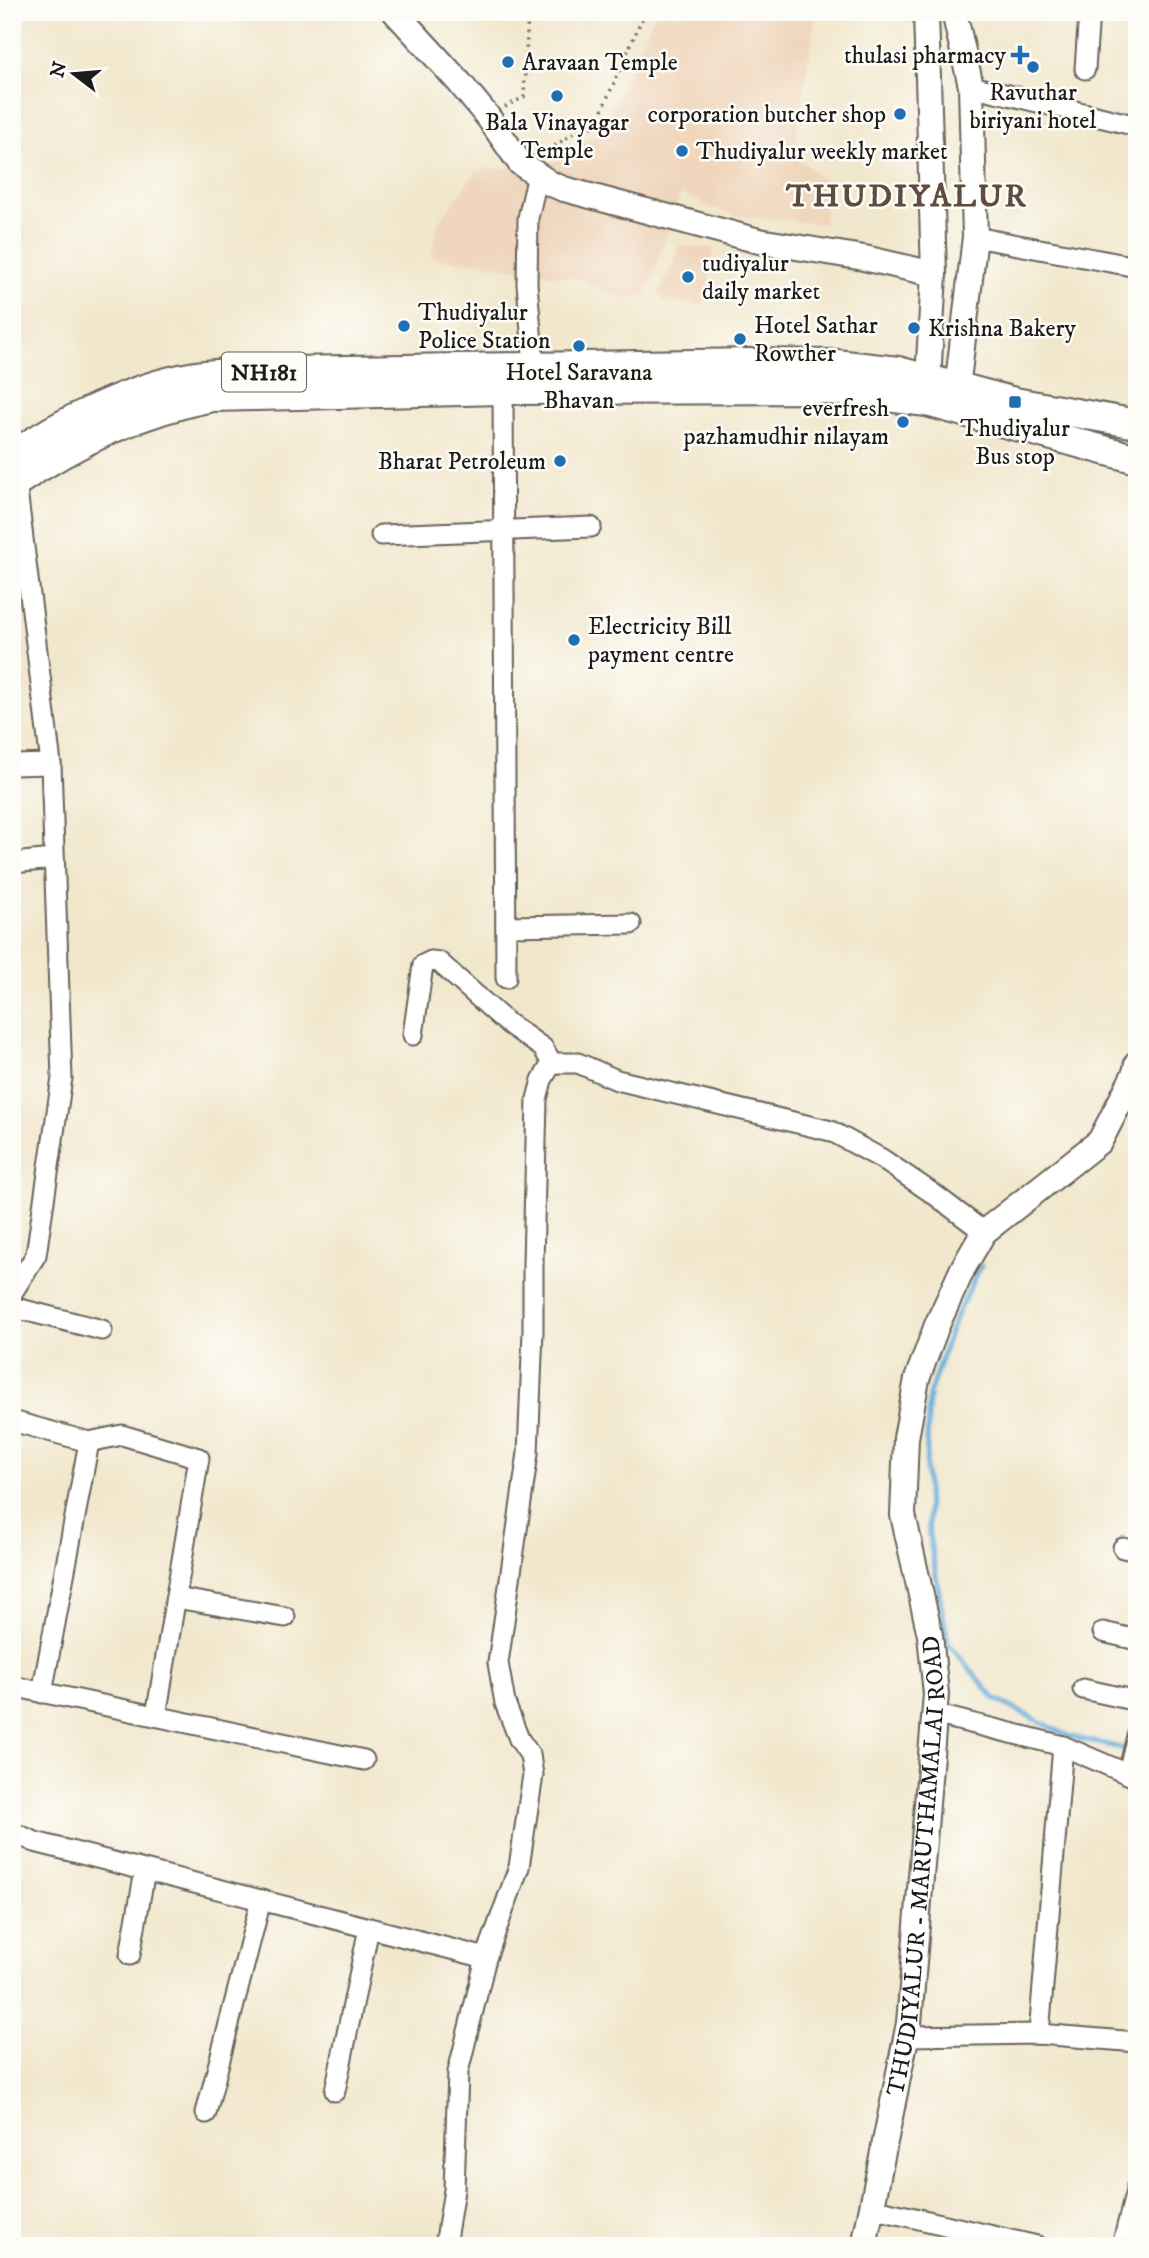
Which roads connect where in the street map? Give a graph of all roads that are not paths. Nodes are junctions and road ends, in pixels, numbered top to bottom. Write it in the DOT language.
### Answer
graph roads {
  1 [pos="395,12"];
  2 [pos="926,12"];
  3 [pos="954,12"];
  4 [pos="1089,12"];
  5 [pos="1085,69"];
  6 [pos="927,77"];
  7 [pos="970,78"];
  8 [pos="1137,126"];
  9 [pos="529,169"];
  10 [pos="975,237"];
  11 [pos="1137,267"];
  12 [pos="934,274"];
  13 [pos="534,366"];
  14 [pos="503,390"];
  15 [pos="927,390"];
  16 [pos="957,398"];
  17 [pos="1137,424"];
  18 [pos="1137,459"];
  19 [pos="14,474"];
  20 [pos="591,527"];
  21 [pos="504,530"];
  22 [pos="381,534"];
  23 [pos="51,764"];
  24 [pos="12,765"];
  25 [pos="54,859"];
  26 [pos="12,863"];
  27 [pos="631,924"];
  28 [pos="506,926"];
  29 [pos="506,978"];
  30 [pos="414,1035"];
  31 [pos="552,1063"];
  32 [pos="1137,1063"];
  33 [pos="984,1232"];
  34 [pos="12,1293"];
  35 [pos="12,1307"];
  36 [pos="102,1330"];
  37 [pos="12,1421"];
  38 [pos="89,1442"];
  39 [pos="176,1598"];
  40 [pos="285,1617"];
  41 [pos="1103,1632"];
  42 [pos="1137,1640"];
  43 [pos="12,1686"];
  44 [pos="1083,1689"];
  45 [pos="43,1692"];
  46 [pos="1137,1701"];
  47 [pos="934,1714"];
  48 [pos="156,1716"];
  49 [pos="1063,1746"];
  50 [pos="1134,1758"];
  51 [pos="364,1760"];
  52 [pos="12,1832"];
  53 [pos="145,1871"];
  54 [pos="261,1900"];
  55 [pos="369,1928"];
  56 [pos="130,1955"];
  57 [pos="486,1958"];
  58 [pos="1039,2034"];
  59 [pos="905,2036"];
  60 [pos="1137,2042"];
  61 [pos="335,2091"];
  62 [pos="206,2113"];
  63 [pos="1137,2187"];
  64 [pos="871,2208"];
  65 [pos="445,2246"];
  66 [pos="864,2246"];
  67 [pos="1037,2246"];
  68 [pos="1122,2246"];
  1 -- 9 [label="main road"];
  2 -- 6 [label="main road"];
  3 -- 7 [label="main road"];
  4 -- 5 [label="street"];
  6 -- 7 [label="main road"];
  6 -- 12 [label="main road"];
  7 -- 8 [label="street"];
  7 -- 10 [label="main road"];
  9 -- 12 [label="main road"];
  9 -- 13 [label="street"];
  10 -- 11 [label="street"];
  10 -- 16 [label="main road"];
  12 -- 15 [label="main road"];
  13 -- 15 [label="highway, NH181"];
  13 -- 19 [label="highway, NH181"];
  14 -- 15 [label="highway, NH181"];
  14 -- 19 [label="highway, NH181"];
  14 -- 21 [label="street"];
  15 -- 16 [label="highway, NH181"];
  16 -- 17 [label="highway, NH181"];
  16 -- 18 [label="highway, NH181"];
  19 -- 23 [label="street"];
  20 -- 21 [label="street"];
  21 -- 22 [label="street"];
  21 -- 28 [label="street"];
  23 -- 24 [label="street"];
  23 -- 25 [label="street"];
  25 -- 26 [label="street"];
  25 -- 34 [label="street"];
  27 -- 28 [label="street"];
  28 -- 29 [label="street"];
  30 -- 31 [label="street"];
  31 -- 33 [label="street"];
  31 -- 57 [label="street"];
  32 -- 33 [label="main road, THUDIYALUR - MARUTHAMALAI ROAD"];
  33 -- 47 [label="main road, THUDIYALUR - MARUTHAMALAI ROAD"];
  35 -- 36 [label="street"];
  37 -- 38 [label="street"];
  38 -- 39 [label="street"];
  38 -- 45 [label="street"];
  39 -- 40 [label="street"];
  39 -- 48 [label="street"];
  41 -- 42 [label="street"];
  43 -- 45 [label="street"];
  44 -- 46 [label="street"];
  45 -- 48 [label="street"];
  47 -- 49 [label="street"];
  47 -- 59 [label="main road, THUDIYALUR - MARUTHAMALAI ROAD"];
  48 -- 51 [label="street"];
  49 -- 50 [label="street"];
  49 -- 58 [label="street"];
  52 -- 53 [label="street"];
  53 -- 54 [label="street"];
  53 -- 56 [label="street"];
  54 -- 55 [label="street"];
  54 -- 62 [label="street"];
  55 -- 57 [label="street"];
  55 -- 61 [label="street"];
  57 -- 65 [label="street"];
  58 -- 59 [label="street"];
  58 -- 60 [label="street"];
  59 -- 64 [label="main road, THUDIYALUR - MARUTHAMALAI ROAD"];
  63 -- 68 [label="street"];
  64 -- 66 [label="main road, THUDIYALUR - MARUTHAMALAI ROAD"];
  64 -- 67 [label="street"];
}
